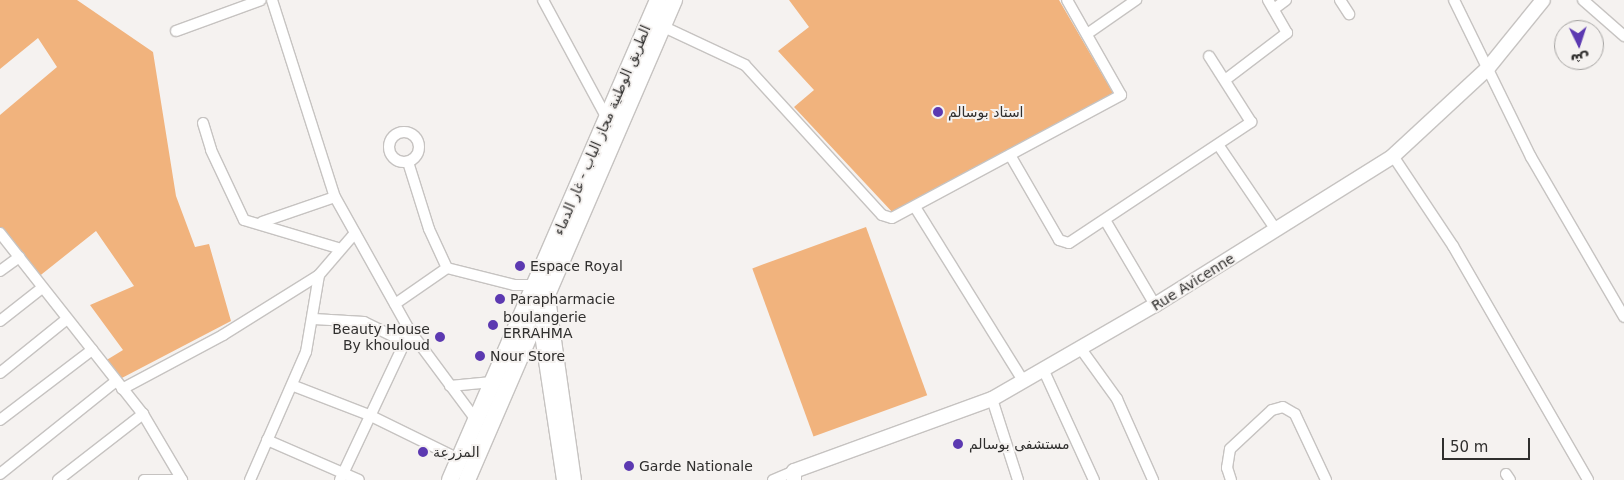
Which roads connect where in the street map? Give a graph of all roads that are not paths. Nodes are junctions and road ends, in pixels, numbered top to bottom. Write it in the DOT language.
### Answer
graph roads {
  1 [pos="261,0"];
  2 [pos="272,0"];
  3 [pos="543,0"];
  4 [pos="658,0"];
  5 [pos="674,0"];
  6 [pos="1067,0"];
  7 [pos="1136,0"];
  8 [pos="1286,0"];
  9 [pos="1340,0"];
  10 [pos="1454,0"];
  11 [pos="1543,0"];
  12 [pos="1583,0"];
  13 [pos="1271,4"];
  14 [pos="1349,14"];
  15 [pos="664,27"];
  16 [pos="176,31"];
  17 [pos="1087,34"];
  18 [pos="1624,36"];
  19 [pos="1209,56"];
  20 [pos="1488,68"];
  21 [pos="1225,80"];
  22 [pos="606,117"];
  23 [pos="203,123"];
  24 [pos="615,132"];
  25 [pos="1219,146"];
  26 [pos="1010,155"];
  27 [pos="1394,156"];
  28 [pos="408,162"];
  29 [pos="335,197"];
  30 [pos="915,207"];
  31 [pos="1104,220"];
  32 [pos="262,222"];
  33 [pos="1276,230"];
  34 [pos="0,233"];
  35 [pos="355,233"];
  36 [pos="338,248"];
  37 [pos="19,257"];
  38 [pos="448,268"];
  39 [pos="0,271"];
  40 [pos="319,275"];
  41 [pos="514,285"];
  42 [pos="42,288"];
  43 [pos="542,288"];
  44 [pos="395,304"];
  45 [pos="1156,305"];
  46 [pos="535,306"];
  47 [pos="1624,317"];
  48 [pos="67,319"];
  49 [pos="314,319"];
  50 [pos="0,321"];
  51 [pos="410,331"];
  52 [pos="405,342"];
  53 [pos="1081,349"];
  54 [pos="92,350"];
  55 [pos="1044,371"];
  56 [pos="0,373"];
  57 [pos="492,382"];
  58 [pos="1024,382"];
  59 [pos="119,385"];
  60 [pos="294,386"];
  61 [pos="450,386"];
  62 [pos="992,399"];
  63 [pos="143,414"];
  64 [pos="369,415"];
  65 [pos="0,420"];
  66 [pos="476,420"];
  67 [pos="267,440"];
  68 [pos="459,459"];
  69 [pos="0,474"];
  70 [pos="794,475"];
  71 [pos="342,476"];
  72 [pos="58,480"];
  73 [pos="144,480"];
  74 [pos="182,480"];
  75 [pos="250,480"];
  76 [pos="359,480"];
  77 [pos="450,480"];
  78 [pos="467,480"];
  79 [pos="564,480"];
  80 [pos="574,480"];
  81 [pos="772,480"];
  82 [pos="1018,480"];
  83 [pos="1094,480"];
  84 [pos="1153,480"];
  85 [pos="1231,480"];
  86 [pos="1326,480"];
  87 [pos="1588,480"];
  1 -- 16 [label="street"];
  2 -- 29 [label="street"];
  3 -- 22 [label="street"];
  4 -- 22 [label="main road, الطريق الوطنية مجاز الباب - غار الدماء"];
  5 -- 15 [label="main road, الطريق الوطنية مجاز الباب - غار الدماء"];
  6 -- 17 [label="street"];
  7 -- 17 [label="street"];
  8 -- 13 [label="street"];
  9 -- 14 [label="street"];
  10 -- 20 [label="street"];
  11 -- 20 [label="street, Rue Avicenne"];
  12 -- 18 [label="street"];
  13 -- 21 [label="street"];
  15 -- 24 [label="main road, الطريق الوطنية مجاز الباب - غار الدماء"];
  15 -- 30 [label="street"];
  17 -- 26 [label="street"];
  19 -- 21 [label="street"];
  20 -- 27 [label="street, Rue Avicenne"];
  20 -- 47 [label="street"];
  21 -- 25 [label="street"];
  22 -- 24 [label="street"];
  22 -- 43 [label="main road, الطريق الوطنية مجاز الباب - غار الدماء"];
  23 -- 32 [label="street"];
  24 -- 43 [label="main road, الطريق الوطنية مجاز الباب - غار الدماء"];
  25 -- 31 [label="street"];
  25 -- 33 [label="street"];
  26 -- 30 [label="street"];
  26 -- 31 [label="street"];
  27 -- 33 [label="street, Rue Avicenne"];
  27 -- 87 [label="street"];
  28 -- 38 [label="street"];
  29 -- 32 [label="street"];
  29 -- 35 [label="street"];
  30 -- 58 [label="street"];
  31 -- 45 [label="street"];
  32 -- 36 [label="street"];
  33 -- 45 [label="street, Rue Avicenne"];
  34 -- 37 [label="street"];
  35 -- 36 [label="street"];
  35 -- 44 [label="street"];
  36 -- 40 [label="street"];
  37 -- 39 [label="street"];
  37 -- 42 [label="street"];
  38 -- 41 [label="street"];
  38 -- 44 [label="street"];
  40 -- 49 [label="street"];
  40 -- 59 [label="street"];
  41 -- 43 [label="street"];
  41 -- 46 [label="street"];
  42 -- 48 [label="street"];
  42 -- 50 [label="street"];
  43 -- 46 [label="main road, الطريق الوطنية مجاز الباب - غار الدماء"];
  43 -- 80 [label="street"];
  44 -- 51 [label="street"];
  45 -- 53 [label="street, Rue Avicenne"];
  46 -- 57 [label="main road, الطريق الوطنية مجاز الباب - غار الدماء"];
  46 -- 78 [label="main road, الطريق الوطنية مجاز الباب - غار الدماء"];
  46 -- 79 [label="street"];
  48 -- 54 [label="street"];
  48 -- 56 [label="street"];
  49 -- 52 [label="street"];
  49 -- 60 [label="street"];
  51 -- 52 [label="street"];
  51 -- 61 [label="street"];
  52 -- 64 [label="street"];
  53 -- 55 [label="street, Rue Avicenne"];
  53 -- 84 [label="street"];
  54 -- 59 [label="street"];
  54 -- 65 [label="street"];
  55 -- 58 [label="street, Rue Avicenne"];
  55 -- 83 [label="street"];
  57 -- 61 [label="street"];
  57 -- 66 [label="main road, الطريق الوطنية مجاز الباب - غار الدماء"];
  58 -- 62 [label="street, Rue Avicenne"];
  59 -- 63 [label="street"];
  59 -- 69 [label="street"];
  60 -- 64 [label="street"];
  60 -- 67 [label="street"];
  61 -- 66 [label="street"];
  62 -- 70 [label="street, Rue Avicenne"];
  62 -- 82 [label="street"];
  63 -- 72 [label="street"];
  63 -- 74 [label="street"];
  64 -- 68 [label="street"];
  64 -- 71 [label="street"];
  66 -- 68 [label="main road, الطريق الوطنية مجاز الباب - غار الدماء"];
  67 -- 71 [label="street"];
  67 -- 75 [label="street"];
  68 -- 77 [label="main road, الطريق الوطنية مجاز الباب - غار الدماء"];
  70 -- 81 [label="street"];
  71 -- 76 [label="street"];
  73 -- 74 [label="street"];
  85 -- 86 [label="street"];
}
